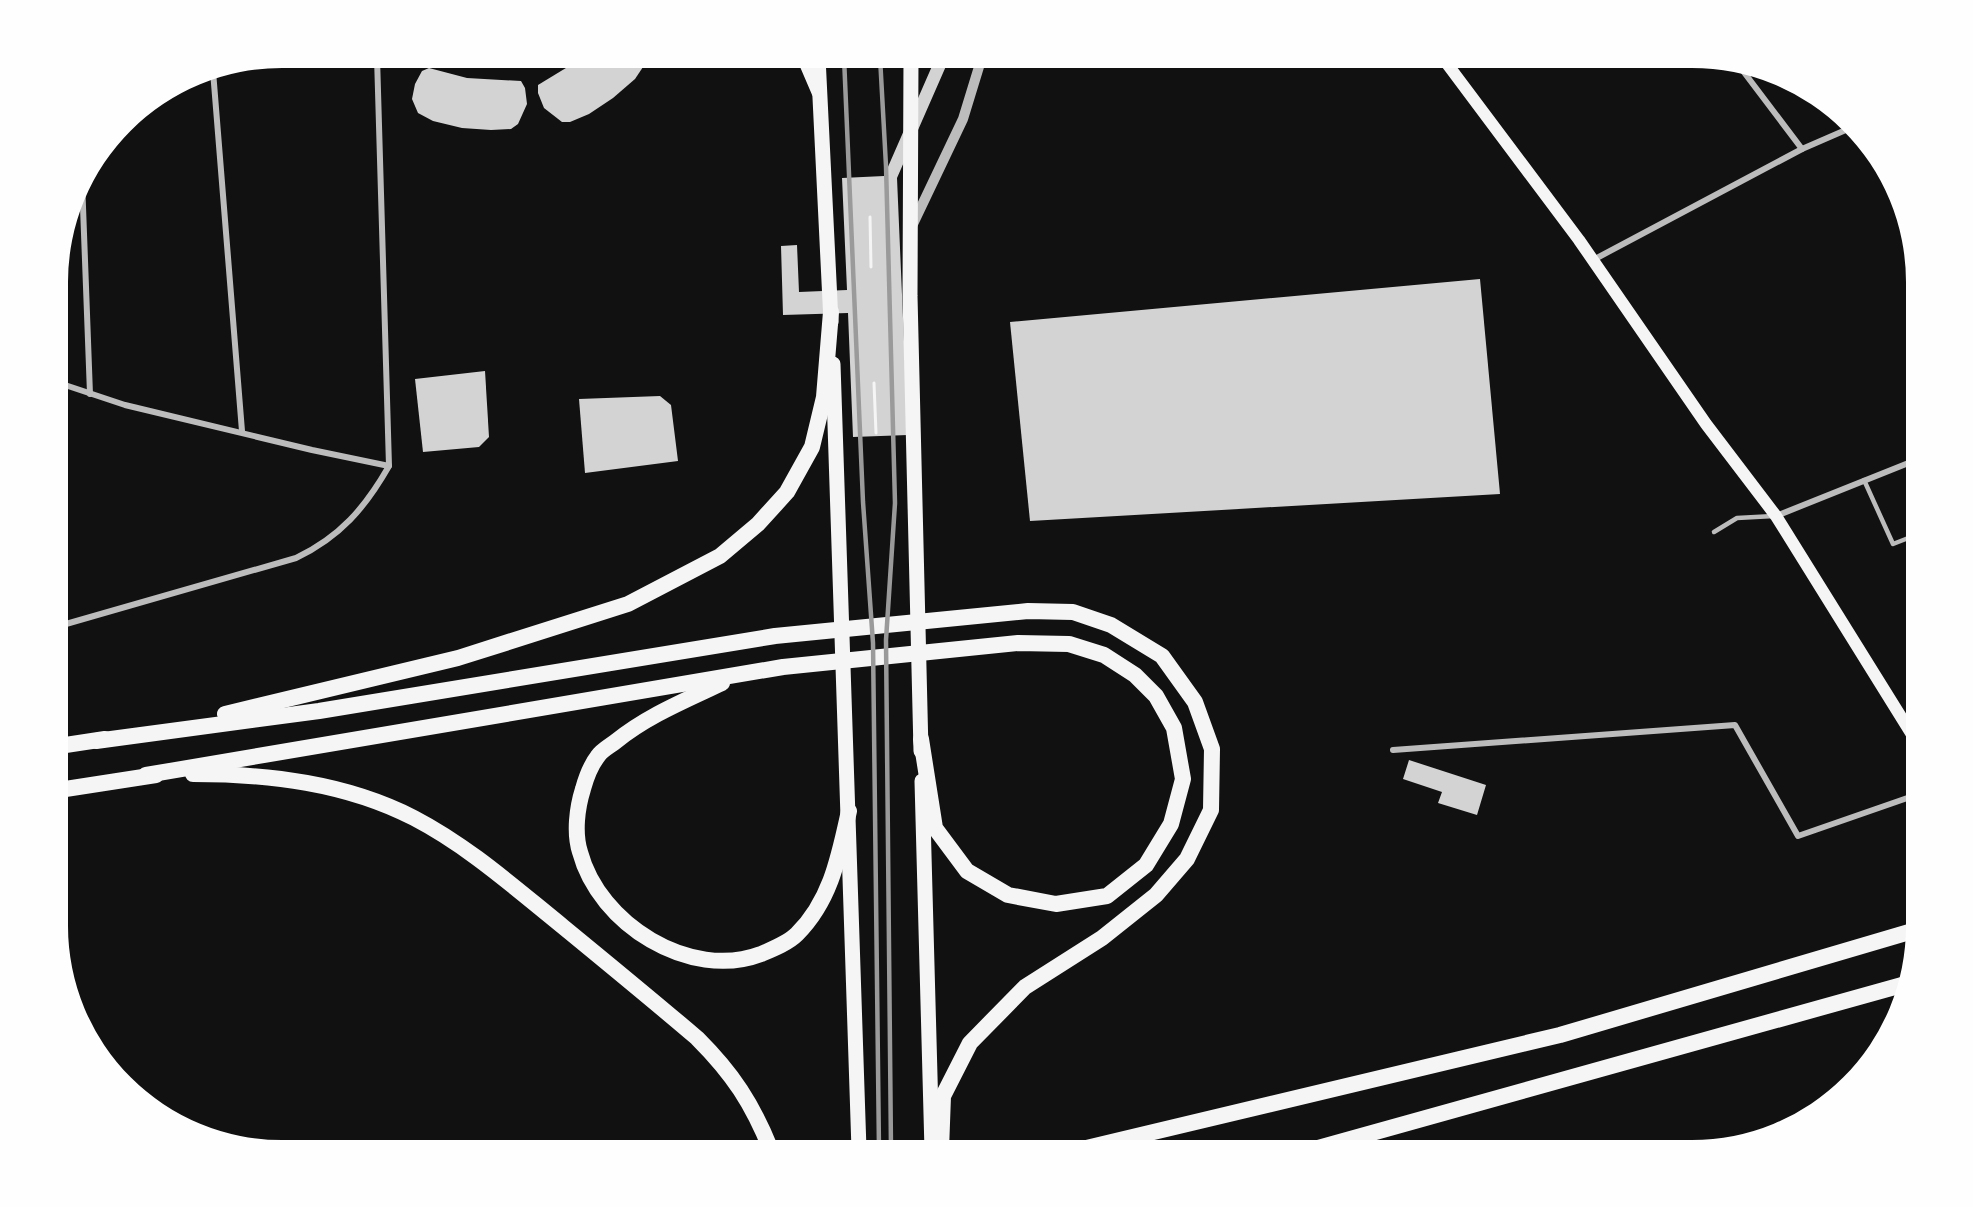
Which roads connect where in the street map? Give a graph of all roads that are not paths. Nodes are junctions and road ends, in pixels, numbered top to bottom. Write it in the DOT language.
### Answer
graph roads {
  1 [pos="377,68"];
  2 [pos="809,68"];
  3 [pos="818,68"];
  4 [pos="911,68"];
  5 [pos="979,68"];
  6 [pos="1450,68"];
  7 [pos="1746,75"];
  8 [pos="214,79"];
  9 [pos="819,92"];
  10 [pos="1844,131"];
  11 [pos="1802,149"];
  12 [pos="83,203"];
  13 [pos="911,227"];
  14 [pos="1593,260"];
  15 [pos="831,312"];
  16 [pos="68,386"];
  17 [pos="90,394"];
  18 [pos="242,431"];
  19 [pos="1905,463"];
  20 [pos="389,466"];
  21 [pos="1864,480"];
  22 [pos="1776,516"];
  23 [pos="1714,532"];
  24 [pos="1905,539"];
  25 [pos="68,624"];
  26 [pos="740,674"];
  27 [pos="1906,724"];
  28 [pos="921,739"];
  29 [pos="68,740"];
  30 [pos="88,741"];
  31 [pos="68,744"];
  32 [pos="1393,750"];
  33 [pos="146,775"];
  34 [pos="68,788"];
  35 [pos="1906,799"];
  36 [pos="849,811"];
  37 [pos="1905,933"];
  38 [pos="1896,987"];
  39 [pos="766,1140"];
  40 [pos="859,1140"];
  41 [pos="932,1140"];
  42 [pos="941,1140"];
  43 [pos="1120,1140"];
  44 [pos="1347,1140"];
  1 -- 20 [label="street"];
  2 -- 9 [label="main road"];
  3 -- 9 [label="main road"];
  4 -- 13 [label="main road"];
  5 -- 13 [label="street"];
  6 -- 14 [label="main road"];
  7 -- 11 [label="street"];
  8 -- 18 [label="street"];
  9 -- 15 [label="main road"];
  10 -- 11 [label="street"];
  11 -- 14 [label="street"];
  12 -- 17 [label="street"];
  13 -- 28 [label="main road"];
  14 -- 22 [label="main road"];
  15 -- 30 [label="highway"];
  15 -- 36 [label="main road"];
  16 -- 17 [label="street"];
  17 -- 18 [label="street"];
  18 -- 20 [label="street"];
  19 -- 21 [label="street"];
  20 -- 25 [label="street"];
  21 -- 22 [label="street"];
  21 -- 24 [label="lane"];
  22 -- 23 [label="lane"];
  22 -- 27 [label="main road"];
  26 -- 28 [label="highway"];
  26 -- 33 [label="highway"];
  26 -- 36 [label="highway"];
  28 -- 41 [label="main road"];
  29 -- 30 [label="street"];
  30 -- 31 [label="highway"];
  30 -- 42 [label="highway"];
  32 -- 35 [label="street"];
  33 -- 34 [label="highway"];
  33 -- 39 [label="highway"];
  36 -- 40 [label="main road"];
  37 -- 43 [label="highway"];
  38 -- 44 [label="highway"];
}
